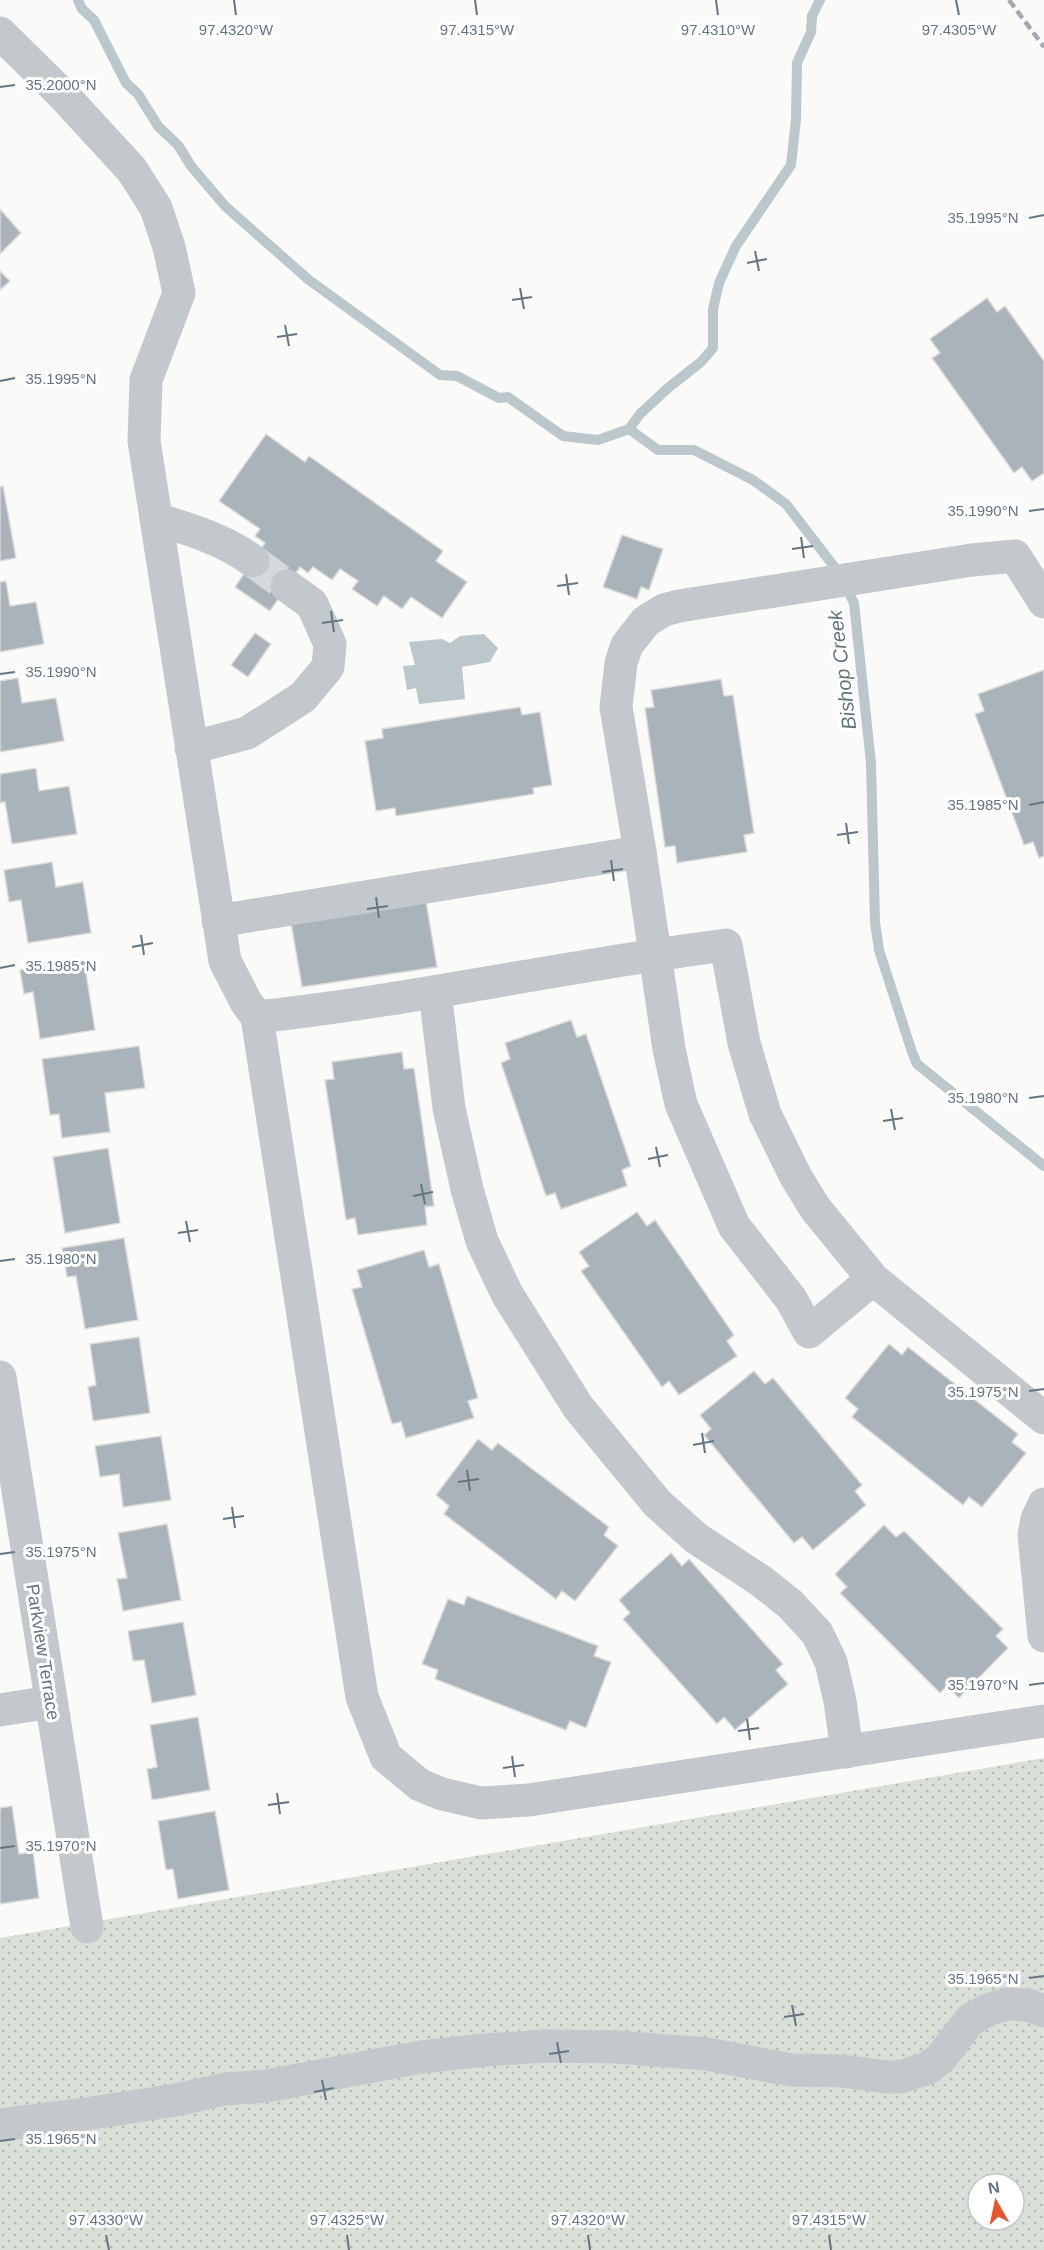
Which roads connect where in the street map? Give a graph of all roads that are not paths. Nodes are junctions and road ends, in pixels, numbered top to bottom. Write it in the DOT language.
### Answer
graph roads {
  1 [pos="0,33"];
  2 [pos="156,519"];
  3 [pos="1030,554"];
  4 [pos="253,561"];
  5 [pos="287,586"];
  6 [pos="1044,602"];
  7 [pos="192,748"];
  8 [pos="640,852"];
  9 [pos="218,921"];
  10 [pos="654,954"];
  11 [pos="435,992"];
  12 [pos="257,1017"];
  13 [pos="873,1279"];
  14 [pos="0,1377"];
  15 [pos="1044,1418"];
  16 [pos="1044,1504"];
  17 [pos="1044,1636"];
  18 [pos="51,1702"];
  19 [pos="0,1710"];
  20 [pos="1044,1721"];
  21 [pos="847,1752"];
  22 [pos="87,1927"];
  23 [pos="1039,2003"];
  24 [pos="0,2125"];
  1 -- 2 [label="street"];
  2 -- 4 [label="street"];
  2 -- 7 [label="street"];
  3 -- 6 [label="street"];
  3 -- 8 [label="street"];
  5 -- 7 [label="street"];
  7 -- 9 [label="street"];
  8 -- 9 [label="street"];
  8 -- 10 [label="street"];
  9 -- 12 [label="street"];
  10 -- 11 [label="street"];
  10 -- 13 [label="street"];
  10 -- 13 [label="street"];
  11 -- 12 [label="street"];
  11 -- 21 [label="street"];
  12 -- 21 [label="street"];
  13 -- 15 [label="street"];
  14 -- 18 [label="street, Parkview Terrace"];
  16 -- 17 [label="street"];
  18 -- 19 [label="street"];
  18 -- 22 [label="street, Parkview Terrace"];
  20 -- 21 [label="street"];
  23 -- 24 [label="street"];
}
